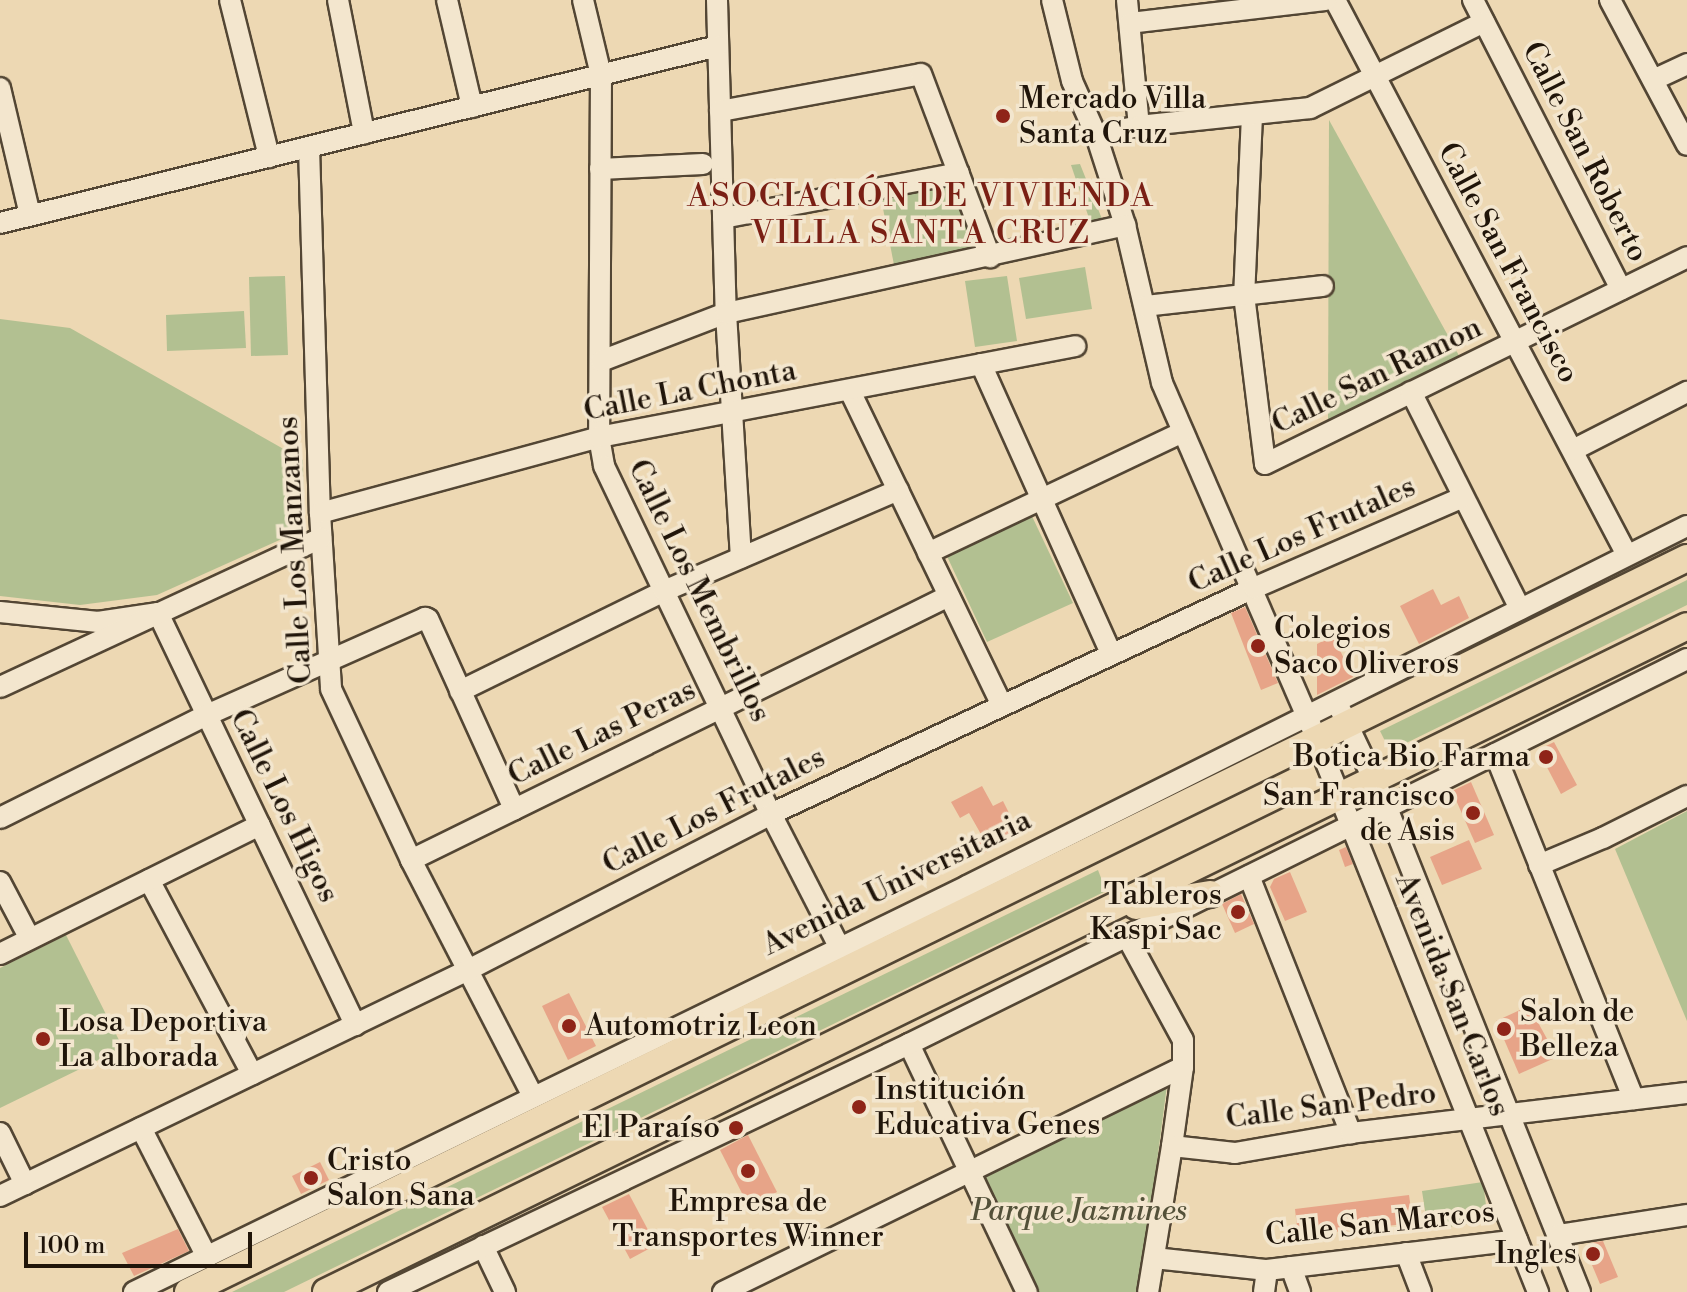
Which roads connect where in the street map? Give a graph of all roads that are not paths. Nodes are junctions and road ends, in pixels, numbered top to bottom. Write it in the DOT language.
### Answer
graph roads {
  1 [pos="230,0"];
  2 [pos="338,0"];
  3 [pos="447,0"];
  4 [pos="583,0"];
  5 [pos="717,0"];
  6 [pos="1052,0"];
  7 [pos="1127,0"];
  8 [pos="1326,0"];
  9 [pos="1335,0"];
  10 [pos="1473,0"];
  11 [pos="1610,0"];
  12 [pos="1484,22"];
  13 [pos="1130,23"];
  14 [pos="718,46"];
  15 [pos="1687,64"];
  16 [pos="601,75"];
  17 [pos="1376,76"];
  18 [pos="1653,80"];
  19 [pos="0,88"];
  20 [pos="472,107"];
  21 [pos="720,111"];
  22 [pos="1252,115"];
  23 [pos="1139,126"];
  24 [pos="5,130"];
  25 [pos="364,133"];
  26 [pos="1096,135"];
  27 [pos="1687,145"];
  28 [pos="309,147"];
  29 [pos="269,157"];
  30 [pos="703,164"];
  31 [pos="600,169"];
  32 [pos="959,173"];
  33 [pos="30,215"];
  34 [pos="723,218"];
  35 [pos="0,223"];
  36 [pos="1125,225"];
  37 [pos="990,257"];
  38 [pos="1687,257"];
  39 [pos="1323,286"];
  40 [pos="1621,289"];
  41 [pos="1244,295"];
  42 [pos="1145,306"];
  43 [pos="726,313"];
  44 [pos="1516,341"];
  45 [pos="1075,346"];
  46 [pos="601,361"];
  47 [pos="981,364"];
  48 [pos="850,391"];
  49 [pos="1411,392"];
  50 [pos="1687,392"];
  51 [pos="732,412"];
  52 [pos="1183,432"];
  53 [pos="599,437"];
  54 [pos="1573,450"];
  55 [pos="898,490"];
  56 [pos="1463,497"];
  57 [pos="1042,500"];
  58 [pos="320,513"];
  59 [pos="1687,526"];
  60 [pos="321,538"];
  61 [pos="928,553"];
  62 [pos="1627,555"];
  63 [pos="741,558"];
  64 [pos="1687,558"];
  65 [pos="1254,588"];
  66 [pos="664,591"];
  67 [pos="949,596"];
  68 [pos="1520,609"];
  69 [pos="0,612"];
  70 [pos="158,613"];
  71 [pos="1687,626"];
  72 [pos="1111,653"];
  73 [pos="328,659"];
  74 [pos="1687,659"];
  75 [pos="0,687"];
  76 [pos="460,691"];
  77 [pos="1002,705"];
  78 [pos="722,708"];
  79 [pos="1342,713"];
  80 [pos="207,715"];
  81 [pos="1307,715"];
  82 [pos="1317,740"];
  83 [pos="1495,754"];
  84 [pos="1374,780"];
  85 [pos="1340,796"];
  86 [pos="1687,796"];
  87 [pos="1387,808"];
  88 [pos="514,809"];
  89 [pos="771,814"];
  90 [pos="0,818"];
  91 [pos="260,825"];
  92 [pos="1352,825"];
  93 [pos="411,860"];
  94 [pos="1539,865"];
  95 [pos="1249,876"];
  96 [pos="149,880"];
  97 [pos="0,882"];
  98 [pos="1210,894"];
  99 [pos="1113,909"];
  100 [pos="1127,937"];
  101 [pos="30,939"];
  102 [pos="840,948"];
  103 [pos="0,954"];
  104 [pos="466,971"];
  105 [pos="355,1025"];
  106 [pos="909,1044"];
  107 [pos="1183,1067"];
  108 [pos="252,1074"];
  109 [pos="1687,1093"];
  110 [pos="533,1096"];
  111 [pos="1634,1099"];
  112 [pos="1509,1114"];
  113 [pos="1469,1119"];
  114 [pos="141,1128"];
  115 [pos="0,1133"];
  116 [pos="1351,1133"];
  117 [pos="1172,1146"];
  118 [pos="971,1172"];
  119 [pos="25,1184"];
  120 [pos="0,1196"];
  121 [pos="1687,1215"];
  122 [pos="1558,1235"];
  123 [pos="1517,1240"];
  124 [pos="483,1246"];
  125 [pos="1406,1253"];
  126 [pos="207,1257"];
  127 [pos="1154,1258"];
  128 [pos="1291,1267"];
  129 [pos="1267,1270"];
  130 [pos="134,1292"];
  131 [pos="188,1292"];
  132 [pos="326,1292"];
  133 [pos="388,1292"];
  134 [pos="505,1292"];
  135 [pos="723,1292"];
  136 [pos="1027,1292"];
  137 [pos="1148,1292"];
  138 [pos="1264,1292"];
  139 [pos="1300,1292"];
  140 [pos="1421,1292"];
  141 [pos="1538,1292"];
  142 [pos="1580,1292"];
  1 -- 29 [label="street"];
  2 -- 25 [label="street"];
  3 -- 20 [label="street"];
  4 -- 16 [label="street, Calle Los Membrillos"];
  5 -- 14 [label="street"];
  6 -- 26 [label="street, Avenida San Carlos"];
  7 -- 13 [label="street"];
  8 -- 13 [label="street"];
  9 -- 17 [label="street, Calle San Francisco"];
  10 -- 12 [label="street, Calle San Roberto"];
  11 -- 18 [label="street"];
  12 -- 17 [label="street"];
  12 -- 40 [label="street, Calle San Roberto"];
  13 -- 23 [label="street"];
  14 -- 16 [label="street"];
  14 -- 21 [label="street"];
  15 -- 18 [label="street"];
  16 -- 20 [label="street"];
  16 -- 31 [label="street, Calle Los Membrillos"];
  17 -- 22 [label="street"];
  17 -- 44 [label="street, Calle San Francisco"];
  18 -- 27 [label="street"];
  19 -- 24 [label="street"];
  20 -- 25 [label="street"];
  21 -- 32 [label="street"];
  21 -- 34 [label="street"];
  22 -- 23 [label="street"];
  22 -- 41 [label="street"];
  23 -- 26 [label="street"];
  24 -- 33 [label="street"];
  25 -- 28 [label="street"];
  26 -- 36 [label="street, Avenida San Carlos"];
  28 -- 29 [label="street"];
  28 -- 58 [label="street, Calle Los Manzanos"];
  29 -- 33 [label="street"];
  30 -- 31 [label="street"];
  31 -- 46 [label="street, Calle Los Membrillos"];
  32 -- 34 [label="street"];
  32 -- 37 [label="street"];
  33 -- 35 [label="street"];
  34 -- 43 [label="street"];
  36 -- 37 [label="street"];
  36 -- 42 [label="street, Avenida San Carlos"];
  37 -- 43 [label="street"];
  38 -- 40 [label="street, Calle San Ramon"];
  39 -- 41 [label="street"];
  40 -- 44 [label="street, Calle San Ramon"];
  41 -- 42 [label="street"];
  41 -- 49 [label="street, Calle San Ramon"];
  42 -- 52 [label="street, Avenida San Carlos"];
  43 -- 46 [label="street"];
  43 -- 51 [label="street"];
  44 -- 49 [label="street, Calle San Ramon"];
  44 -- 54 [label="street, Calle San Francisco"];
  45 -- 47 [label="street, Calle La Chonta"];
  46 -- 53 [label="street, Calle Los Membrillos"];
  47 -- 48 [label="street, Calle La Chonta"];
  47 -- 57 [label="street"];
  48 -- 51 [label="street, Calle La Chonta"];
  48 -- 55 [label="street"];
  49 -- 56 [label="street"];
  50 -- 54 [label="street"];
  51 -- 53 [label="street, Calle La Chonta"];
  51 -- 63 [label="street"];
  52 -- 57 [label="street"];
  52 -- 65 [label="street, Avenida San Carlos"];
  53 -- 58 [label="street, Calle La Chonta"];
  53 -- 66 [label="street, Calle Los Membrillos"];
  54 -- 62 [label="street, Calle San Francisco"];
  55 -- 61 [label="street"];
  55 -- 63 [label="street"];
  56 -- 65 [label="street, Calle Los Frutales"];
  56 -- 68 [label="street"];
  57 -- 61 [label="street"];
  57 -- 72 [label="street"];
  58 -- 60 [label="street, Calle Los Manzanos"];
  59 -- 62 [label="street, Avenida Universitaria"];
  60 -- 70 [label="street"];
  60 -- 73 [label="street, Calle Los Manzanos"];
  61 -- 67 [label="street"];
  62 -- 68 [label="street, Avenida Universitaria"];
  63 -- 66 [label="street"];
  64 -- 79 [label="main road, Avenida Universitaria"];
  65 -- 72 [label="street, Calle Los Frutales"];
  65 -- 81 [label="street, Avenida San Carlos"];
  66 -- 76 [label="street"];
  66 -- 78 [label="street, Calle Los Membrillos"];
  67 -- 77 [label="street"];
  67 -- 78 [label="street, Calle Las Peras"];
  68 -- 79 [label="street, Avenida Universitaria"];
  69 -- 70 [label="street"];
  70 -- 75 [label="street"];
  70 -- 80 [label="street, Calle Los Higos"];
  71 -- 84 [label="main road"];
  72 -- 77 [label="street, Calle Los Frutales"];
  73 -- 76 [label="street"];
  73 -- 80 [label="street"];
  73 -- 93 [label="street, Calle Los Manzanos"];
  74 -- 83 [label="street"];
  76 -- 88 [label="street"];
  77 -- 89 [label="street, Calle Los Frutales"];
  78 -- 88 [label="street, Calle Las Peras"];
  78 -- 89 [label="street, Calle Los Membrillos"];
  79 -- 81 [label="street, Avenida Universitaria"];
  79 -- 82 [label="main road, Avenida Universitaria"];
  79 -- 84 [label="street, Avenida San Carlos"];
  80 -- 90 [label="street"];
  80 -- 91 [label="street, Calle Los Higos"];
  81 -- 82 [label="street, Avenida San Carlos"];
  81 -- 102 [label="street, Avenida Universitaria"];
  82 -- 85 [label="street, Avenida San Carlos"];
  82 -- 131 [label="main road, Avenida Universitaria"];
  83 -- 87 [label="street"];
  83 -- 94 [label="street"];
  84 -- 85 [label="main road"];
  84 -- 87 [label="street, Avenida San Carlos"];
  85 -- 92 [label="street, Avenida San Carlos"];
  85 -- 99 [label="main road"];
  86 -- 94 [label="street"];
  87 -- 92 [label="street"];
  87 -- 112 [label="street, Avenida San Carlos"];
  88 -- 93 [label="street, Calle Las Peras"];
  89 -- 102 [label="street, Calle Los Membrillos"];
  89 -- 104 [label="street, Calle Los Frutales"];
  91 -- 96 [label="street"];
  91 -- 105 [label="street, Calle Los Higos"];
  92 -- 95 [label="street"];
  92 -- 113 [label="street, Avenida San Carlos"];
  93 -- 104 [label="street, Calle Los Manzanos"];
  94 -- 111 [label="street"];
  95 -- 98 [label="street"];
  95 -- 116 [label="street"];
  96 -- 101 [label="street"];
  96 -- 108 [label="street"];
  97 -- 101 [label="street"];
  98 -- 99 [label="main road"];
  98 -- 100 [label="street"];
  99 -- 132 [label="main road"];
  100 -- 106 [label="street"];
  100 -- 107 [label="street"];
  101 -- 103 [label="street"];
  102 -- 110 [label="street, Avenida Universitaria"];
  104 -- 105 [label="street, Calle Los Frutales"];
  104 -- 110 [label="street, Calle Los Manzanos"];
  105 -- 108 [label="street, Calle Los Frutales"];
  106 -- 118 [label="street"];
  106 -- 124 [label="street"];
  107 -- 117 [label="street"];
  107 -- 118 [label="street"];
  108 -- 114 [label="street, Calle Los Frutales"];
  109 -- 111 [label="street, Calle San Pedro"];
  110 -- 126 [label="street, Avenida Universitaria"];
  111 -- 112 [label="street, Calle San Pedro"];
  112 -- 113 [label="street, Calle San Pedro"];
  112 -- 122 [label="street, Avenida San Carlos"];
  113 -- 116 [label="street, Calle San Pedro"];
  113 -- 123 [label="street, Avenida San Carlos"];
  114 -- 119 [label="street, Calle Los Frutales"];
  114 -- 126 [label="street"];
  115 -- 119 [label="street"];
  116 -- 117 [label="street, Calle San Pedro"];
  117 -- 127 [label="street"];
  118 -- 135 [label="street"];
  118 -- 136 [label="street"];
  119 -- 120 [label="street, Calle Los Frutales"];
  121 -- 122 [label="street"];
  122 -- 142 [label="street, Avenida San Carlos"];
  123 -- 125 [label="street, Calle San Marcos"];
  123 -- 141 [label="street, Avenida San Carlos"];
  124 -- 133 [label="street"];
  124 -- 134 [label="street"];
  125 -- 128 [label="street, Calle San Marcos"];
  125 -- 140 [label="street"];
  126 -- 130 [label="street, Avenida Universitaria"];
  127 -- 129 [label="street, Calle San Marcos"];
  127 -- 137 [label="street"];
  128 -- 129 [label="street, Calle San Marcos"];
  128 -- 139 [label="street"];
  129 -- 138 [label="street"];
}
